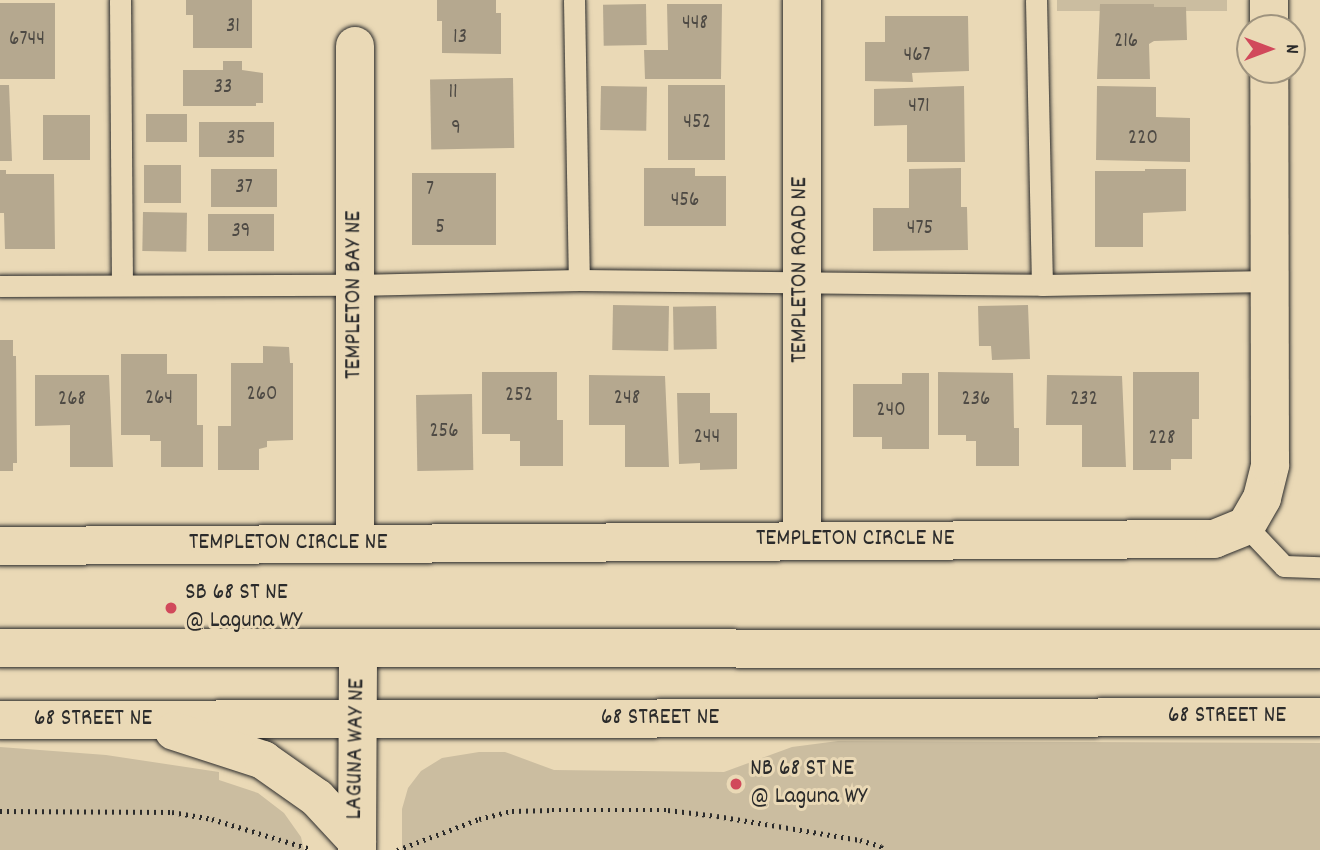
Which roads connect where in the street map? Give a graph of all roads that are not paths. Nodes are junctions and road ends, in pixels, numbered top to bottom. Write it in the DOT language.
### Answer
graph roads {
  1 [pos="120,0"];
  2 [pos="574,0"];
  3 [pos="802,0"];
  4 [pos="1036,0"];
  5 [pos="355,46"];
  6 [pos="1269,84"];
  7 [pos="579,280"];
  8 [pos="800,281"];
  9 [pos="1270,281"];
  10 [pos="122,285"];
  11 [pos="355,285"];
  12 [pos="1042,285"];
  13 [pos="0,286"];
  14 [pos="1246,526"];
  15 [pos="802,541"];
  16 [pos="355,544"];
  17 [pos="0,546"];
  18 [pos="1320,567"];
  19 [pos="0,648"];
  20 [pos="358,649"];
  21 [pos="1320,649"];
  22 [pos="1320,717"];
  23 [pos="0,720"];
  24 [pos="138,720"];
  25 [pos="358,720"];
  26 [pos="356,845"];
  1 -- 10 [label="lane"];
  2 -- 7 [label="lane"];
  3 -- 8 [label="street, TEMPLETON ROAD NE"];
  4 -- 12 [label="lane"];
  5 -- 11 [label="street, TEMPLETON BAY NE"];
  6 -- 9 [label="street"];
  7 -- 8 [label="lane"];
  7 -- 11 [label="lane"];
  8 -- 12 [label="lane"];
  8 -- 15 [label="street, TEMPLETON ROAD NE"];
  9 -- 12 [label="lane"];
  9 -- 14 [label="street"];
  10 -- 11 [label="lane"];
  10 -- 13 [label="lane"];
  11 -- 16 [label="street, TEMPLETON BAY NE"];
  14 -- 15 [label="street, TEMPLETON CIRCLE NE"];
  14 -- 18 [label="lane"];
  15 -- 16 [label="street, TEMPLETON CIRCLE NE"];
  16 -- 17 [label="street, TEMPLETON CIRCLE NE"];
  19 -- 20 [label="street"];
  20 -- 21 [label="street"];
  20 -- 25 [label="street, LAGUNA WAY NE"];
  22 -- 25 [label="street, 68 STREET NE"];
  23 -- 24 [label="street, 68 STREET NE"];
  24 -- 25 [label="street, 68 STREET NE"];
  24 -- 26 [label="street"];
  25 -- 26 [label="street, LAGUNA WAY NE"];
}
